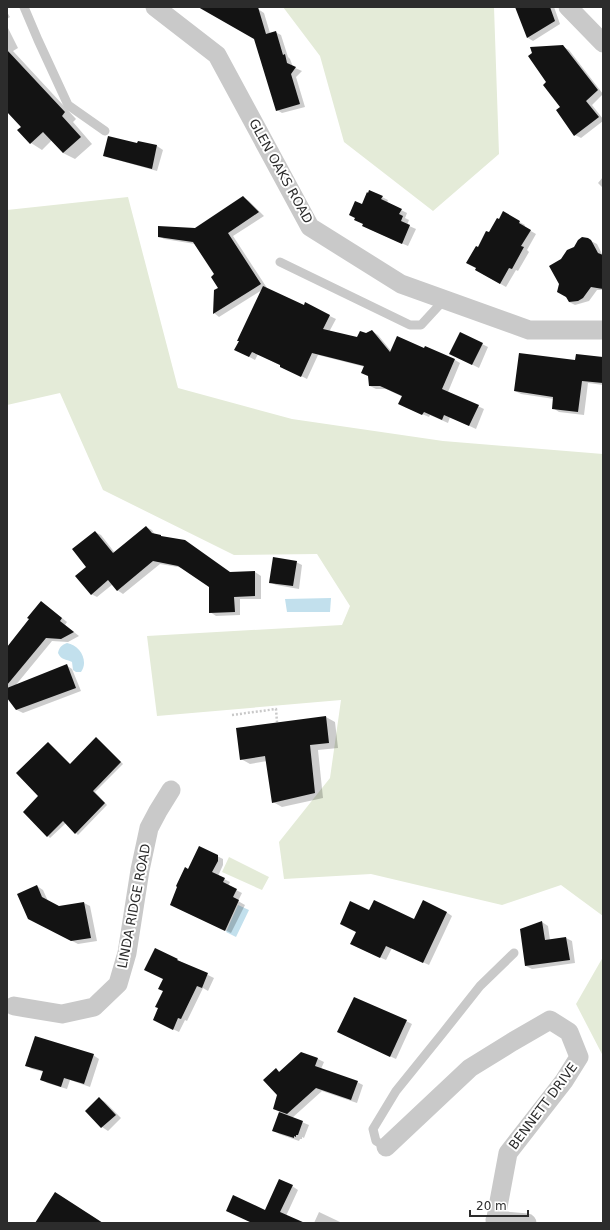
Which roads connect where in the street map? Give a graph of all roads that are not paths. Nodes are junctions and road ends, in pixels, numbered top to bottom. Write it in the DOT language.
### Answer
graph roads {
  1 [pos="24,7"];
  2 [pos="155,7"];
  3 [pos="568,7"];
  4 [pos="603,43"];
  5 [pos="105,131"];
  6 [pos="280,262"];
  7 [pos="444,300"];
  8 [pos="603,330"];
  9 [pos="171,790"];
  10 [pos="514,953"];
  11 [pos="9,1007"];
  12 [pos="386,1147"];
  13 [pos="495,1222"];
  14 [pos="527,1223"];
  1 -- 5 [label="lane"];
  2 -- 7 [label="street, GLEN OAKS ROAD"];
  3 -- 4 [label="street"];
  6 -- 7 [label="lane"];
  7 -- 8 [label="street, GLEN OAKS ROAD"];
  9 -- 11 [label="street, LINDA RIDGE ROAD"];
  10 -- 12 [label="lane"];
  12 -- 13 [label="street, BENNETT DRIVE"];
  13 -- 14 [label="street"];
}
